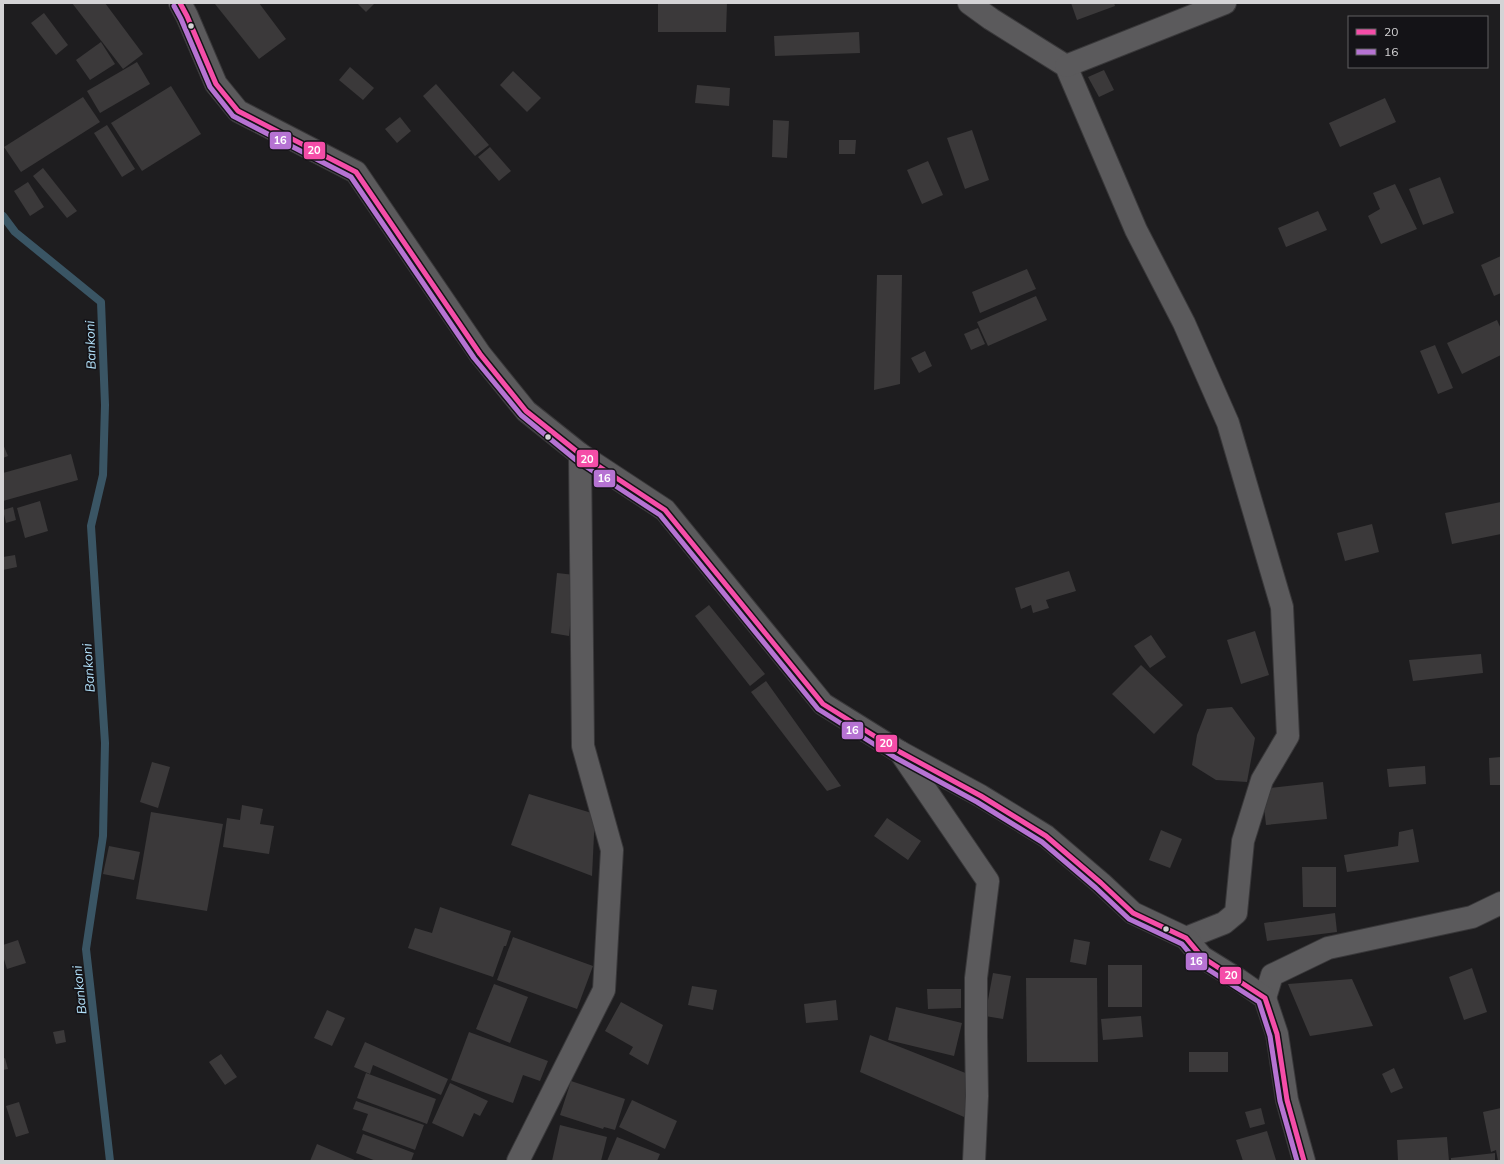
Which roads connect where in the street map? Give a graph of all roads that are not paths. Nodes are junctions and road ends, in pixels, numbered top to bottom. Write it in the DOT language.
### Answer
graph roads {
  1 [pos="180,3"];
  2 [pos="969,3"];
  3 [pos="1225,3"];
  4 [pos="1066,66"];
  5 [pos="580,454"];
  6 [pos="900,752"];
  7 [pos="1501,903"];
  8 [pos="1186,938"];
  9 [pos="1265,998"];
  10 [pos="518,1161"];
  11 [pos="974,1161"];
  12 [pos="1304,1161"];
  1 -- 5 [label="street"];
  2 -- 4 [label="street"];
  3 -- 4 [label="street"];
  4 -- 8 [label="street"];
  5 -- 6 [label="street"];
  5 -- 10 [label="street"];
  6 -- 8 [label="street"];
  6 -- 11 [label="street"];
  7 -- 9 [label="street"];
  8 -- 9 [label="street"];
  9 -- 12 [label="street"];
}
